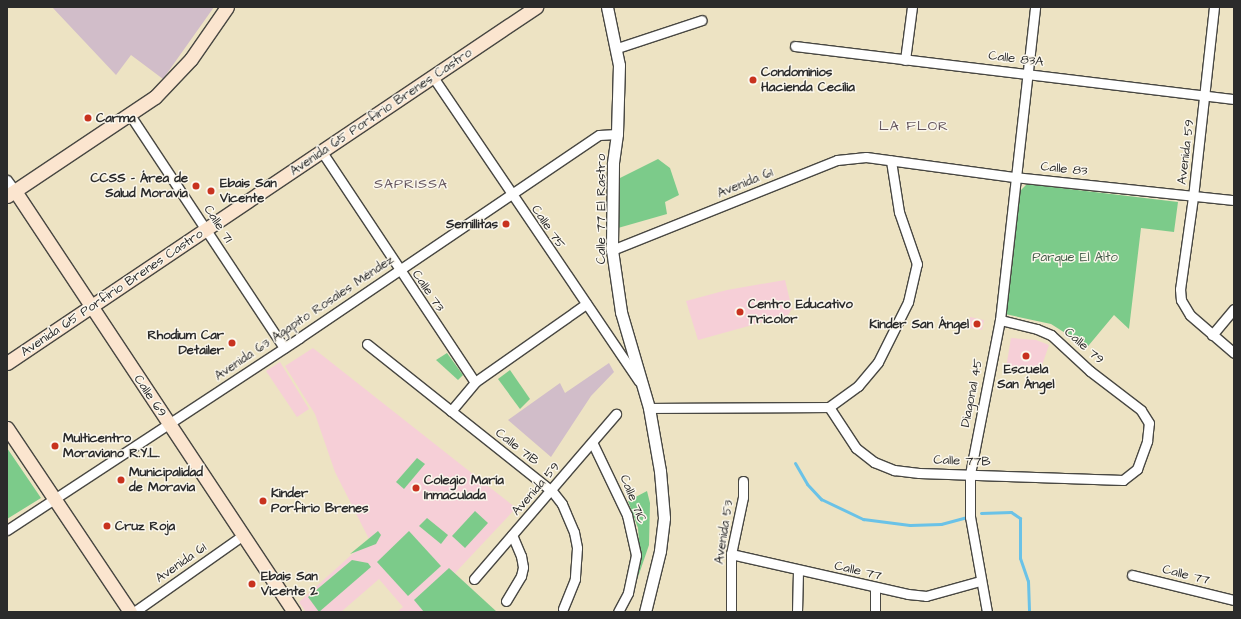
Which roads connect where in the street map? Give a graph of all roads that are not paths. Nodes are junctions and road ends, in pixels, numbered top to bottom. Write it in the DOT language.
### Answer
graph roads {
  1 [pos="227,7"];
  2 [pos="536,7"];
  3 [pos="608,7"];
  4 [pos="912,7"];
  5 [pos="1035,7"];
  6 [pos="1214,7"];
  7 [pos="702,20"];
  8 [pos="795,46"];
  9 [pos="617,48"];
  10 [pos="905,60"];
  11 [pos="1027,73"];
  12 [pos="433,78"];
  13 [pos="1205,96"];
  14 [pos="1234,99"];
  15 [pos="130,114"];
  16 [pos="617,134"];
  17 [pos="322,152"];
  18 [pos="891,161"];
  19 [pos="1014,177"];
  20 [pos="7,180"];
  21 [pos="11,194"];
  22 [pos="511,195"];
  23 [pos="1194,197"];
  24 [pos="1234,200"];
  25 [pos="206,230"];
  26 [pos="612,250"];
  27 [pos="399,271"];
  28 [pos="586,304"];
  29 [pos="91,307"];
  30 [pos="1234,309"];
  31 [pos="1000,320"];
  32 [pos="1212,335"];
  33 [pos="367,344"];
  34 [pos="284,348"];
  35 [pos="1234,353"];
  36 [pos="7,363"];
  37 [pos="475,382"];
  38 [pos="644,389"];
  39 [pos="829,407"];
  40 [pos="649,408"];
  41 [pos="451,412"];
  42 [pos="616,414"];
  43 [pos="168,424"];
  44 [pos="7,428"];
  45 [pos="593,444"];
  46 [pos="970,474"];
  47 [pos="1123,480"];
  48 [pos="742,481"];
  49 [pos="552,491"];
  50 [pos="54,499"];
  51 [pos="7,530"];
  52 [pos="243,535"];
  53 [pos="512,535"];
  54 [pos="731,554"];
  55 [pos="798,570"];
  56 [pos="1132,575"];
  57 [pos="474,579"];
  58 [pos="980,581"];
  59 [pos="875,588"];
  60 [pos="1234,600"];
  61 [pos="506,601"];
  62 [pos="563,609"];
  63 [pos="130,612"];
  64 [pos="134,612"];
  65 [pos="294,612"];
  66 [pos="618,612"];
  67 [pos="645,612"];
  68 [pos="730,612"];
  69 [pos="797,612"];
  70 [pos="875,612"];
  71 [pos="987,612"];
  1 -- 15 [label="main road"];
  2 -- 12 [label="main road, Avenida 65 Porfirio Brenes Castro"];
  3 -- 9 [label="street, Calle 77 El Rastro"];
  4 -- 10 [label="street"];
  5 -- 11 [label="street"];
  6 -- 13 [label="street, Avenida 59"];
  7 -- 9 [label="street"];
  8 -- 10 [label="street, Calle 83A"];
  9 -- 16 [label="street, Calle 77 El Rastro"];
  10 -- 11 [label="street, Calle 83A"];
  11 -- 13 [label="street, Calle 83A"];
  11 -- 19 [label="street"];
  12 -- 17 [label="main road, Avenida 65 Porfirio Brenes Castro"];
  12 -- 22 [label="street, Calle 75"];
  13 -- 14 [label="street, Calle 83A"];
  13 -- 23 [label="street, Avenida 59"];
  15 -- 21 [label="main road"];
  15 -- 25 [label="street, Calle 71"];
  16 -- 22 [label="street, Avenida 63 Agapito Rosales Méndez"];
  16 -- 26 [label="street, Calle 77 El Rastro"];
  17 -- 25 [label="main road, Avenida 65 Porfirio Brenes Castro"];
  17 -- 27 [label="street, Calle 73"];
  18 -- 19 [label="street, Calle 83"];
  18 -- 26 [label="street, Avenida 61"];
  18 -- 39 [label="street"];
  19 -- 23 [label="street, Calle 83"];
  19 -- 31 [label="street, Diagonal 45"];
  20 -- 21 [label="street, Calle 69"];
  21 -- 29 [label="main road, Calle 69"];
  22 -- 27 [label="street, Avenida 63 Agapito Rosales Méndez"];
  22 -- 28 [label="street, Calle 75"];
  23 -- 24 [label="street, Calle 83"];
  23 -- 32 [label="street, Avenida 59"];
  25 -- 29 [label="main road, Avenida 65 Porfirio Brenes Castro"];
  25 -- 34 [label="street, Calle 71"];
  26 -- 38 [label="street, Calle 77 El Rastro"];
  27 -- 34 [label="street, Avenida 63 Agapito Rosales Méndez"];
  27 -- 37 [label="street, Calle 73"];
  28 -- 37 [label="street"];
  28 -- 38 [label="street, Calle 75"];
  29 -- 36 [label="main road, Avenida 65 Porfirio Brenes Castro"];
  29 -- 43 [label="main road, Calle 69"];
  30 -- 32 [label="street"];
  31 -- 46 [label="street, Diagonal 45"];
  31 -- 47 [label="street, Calle 79"];
  32 -- 35 [label="street"];
  33 -- 41 [label="street, Calle 71B"];
  34 -- 43 [label="street, Avenida 63 Agapito Rosales Méndez"];
  37 -- 41 [label="street"];
  38 -- 40 [label="street, Calle 77 El Rastro"];
  39 -- 40 [label="street"];
  39 -- 46 [label="street, Calle 77B"];
  40 -- 67 [label="street, Calle 77 El Rastro"];
  41 -- 49 [label="street, Calle 71B"];
  42 -- 45 [label="street, Avenida 59"];
  43 -- 50 [label="street, Avenida 63 Agapito Rosales Méndez"];
  43 -- 52 [label="main road, Calle 69"];
  44 -- 50 [label="main road"];
  45 -- 49 [label="street, Avenida 59"];
  45 -- 66 [label="street, Calle 71C"];
  46 -- 47 [label="street, Calle 77B"];
  46 -- 58 [label="street, Diagonal 45"];
  48 -- 54 [label="street, Avenida 53"];
  49 -- 53 [label="street, Avenida 59"];
  49 -- 62 [label="street, Calle 71B"];
  50 -- 51 [label="street, Avenida 63 Agapito Rosales Méndez"];
  50 -- 63 [label="main road"];
  52 -- 64 [label="street, Avenida 61"];
  52 -- 65 [label="main road, Calle 69"];
  53 -- 57 [label="street, Avenida 59"];
  53 -- 61 [label="street"];
  54 -- 55 [label="street, Calle 77"];
  54 -- 68 [label="street, Avenida 53"];
  55 -- 59 [label="street, Calle 77"];
  55 -- 69 [label="street"];
  56 -- 60 [label="street, Calle 77"];
  58 -- 59 [label="street, Calle 77"];
  58 -- 71 [label="street, Diagonal 45"];
  59 -- 70 [label="street"];
}
